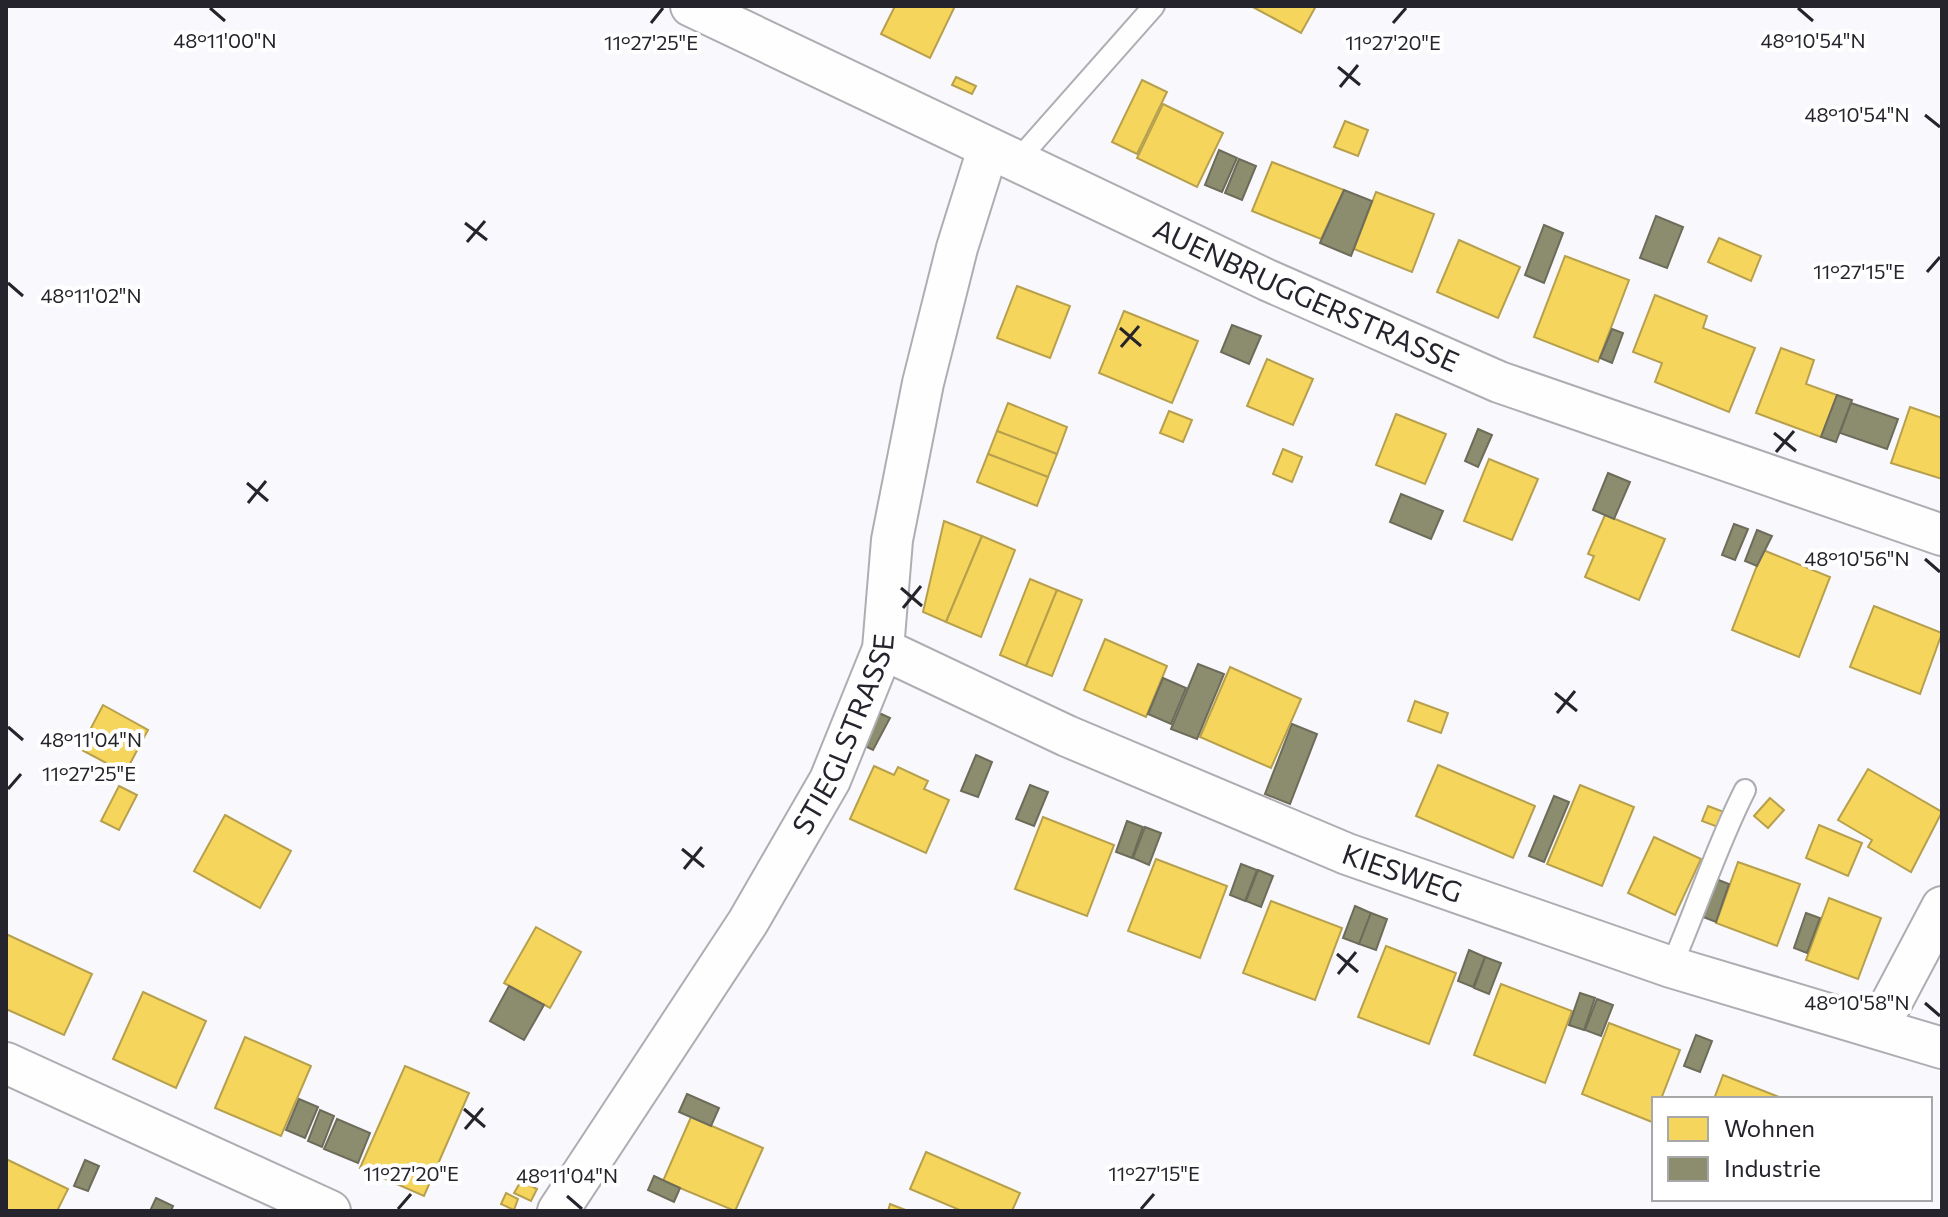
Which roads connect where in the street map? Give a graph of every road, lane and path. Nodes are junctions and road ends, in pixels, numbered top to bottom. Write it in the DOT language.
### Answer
graph roads {
  1 [pos="691,6"];
  2 [pos="1154,6"];
  3 [pos="1002,156"];
  4 [pos="1942,535"];
  5 [pos="883,649"];
  6 [pos="1745,790"];
  7 [pos="1942,907"];
  8 [pos="1671,967"];
  9 [pos="1878,1028"];
  10 [pos="1942,1048"];
  11 [pos="6,1063"];
  12 [pos="330,1211"];
  13 [pos="558,1211"];
  1 -- 3 [label="street, AUENBRUGGERSTRASSE"];
  2 -- 3 [label="lane"];
  3 -- 4 [label="street, AUENBRUGGERSTRASSE"];
  3 -- 5 [label="street, STIEGLSTRASSE"];
  5 -- 8 [label="street, KIESWEG"];
  5 -- 13 [label="street, STIEGLSTRASSE"];
  6 -- 8 [label="lane"];
  7 -- 9 [label="street"];
  8 -- 9 [label="street, KIESWEG"];
  9 -- 10 [label="street, KIESWEG"];
  11 -- 12 [label="street"];
}
